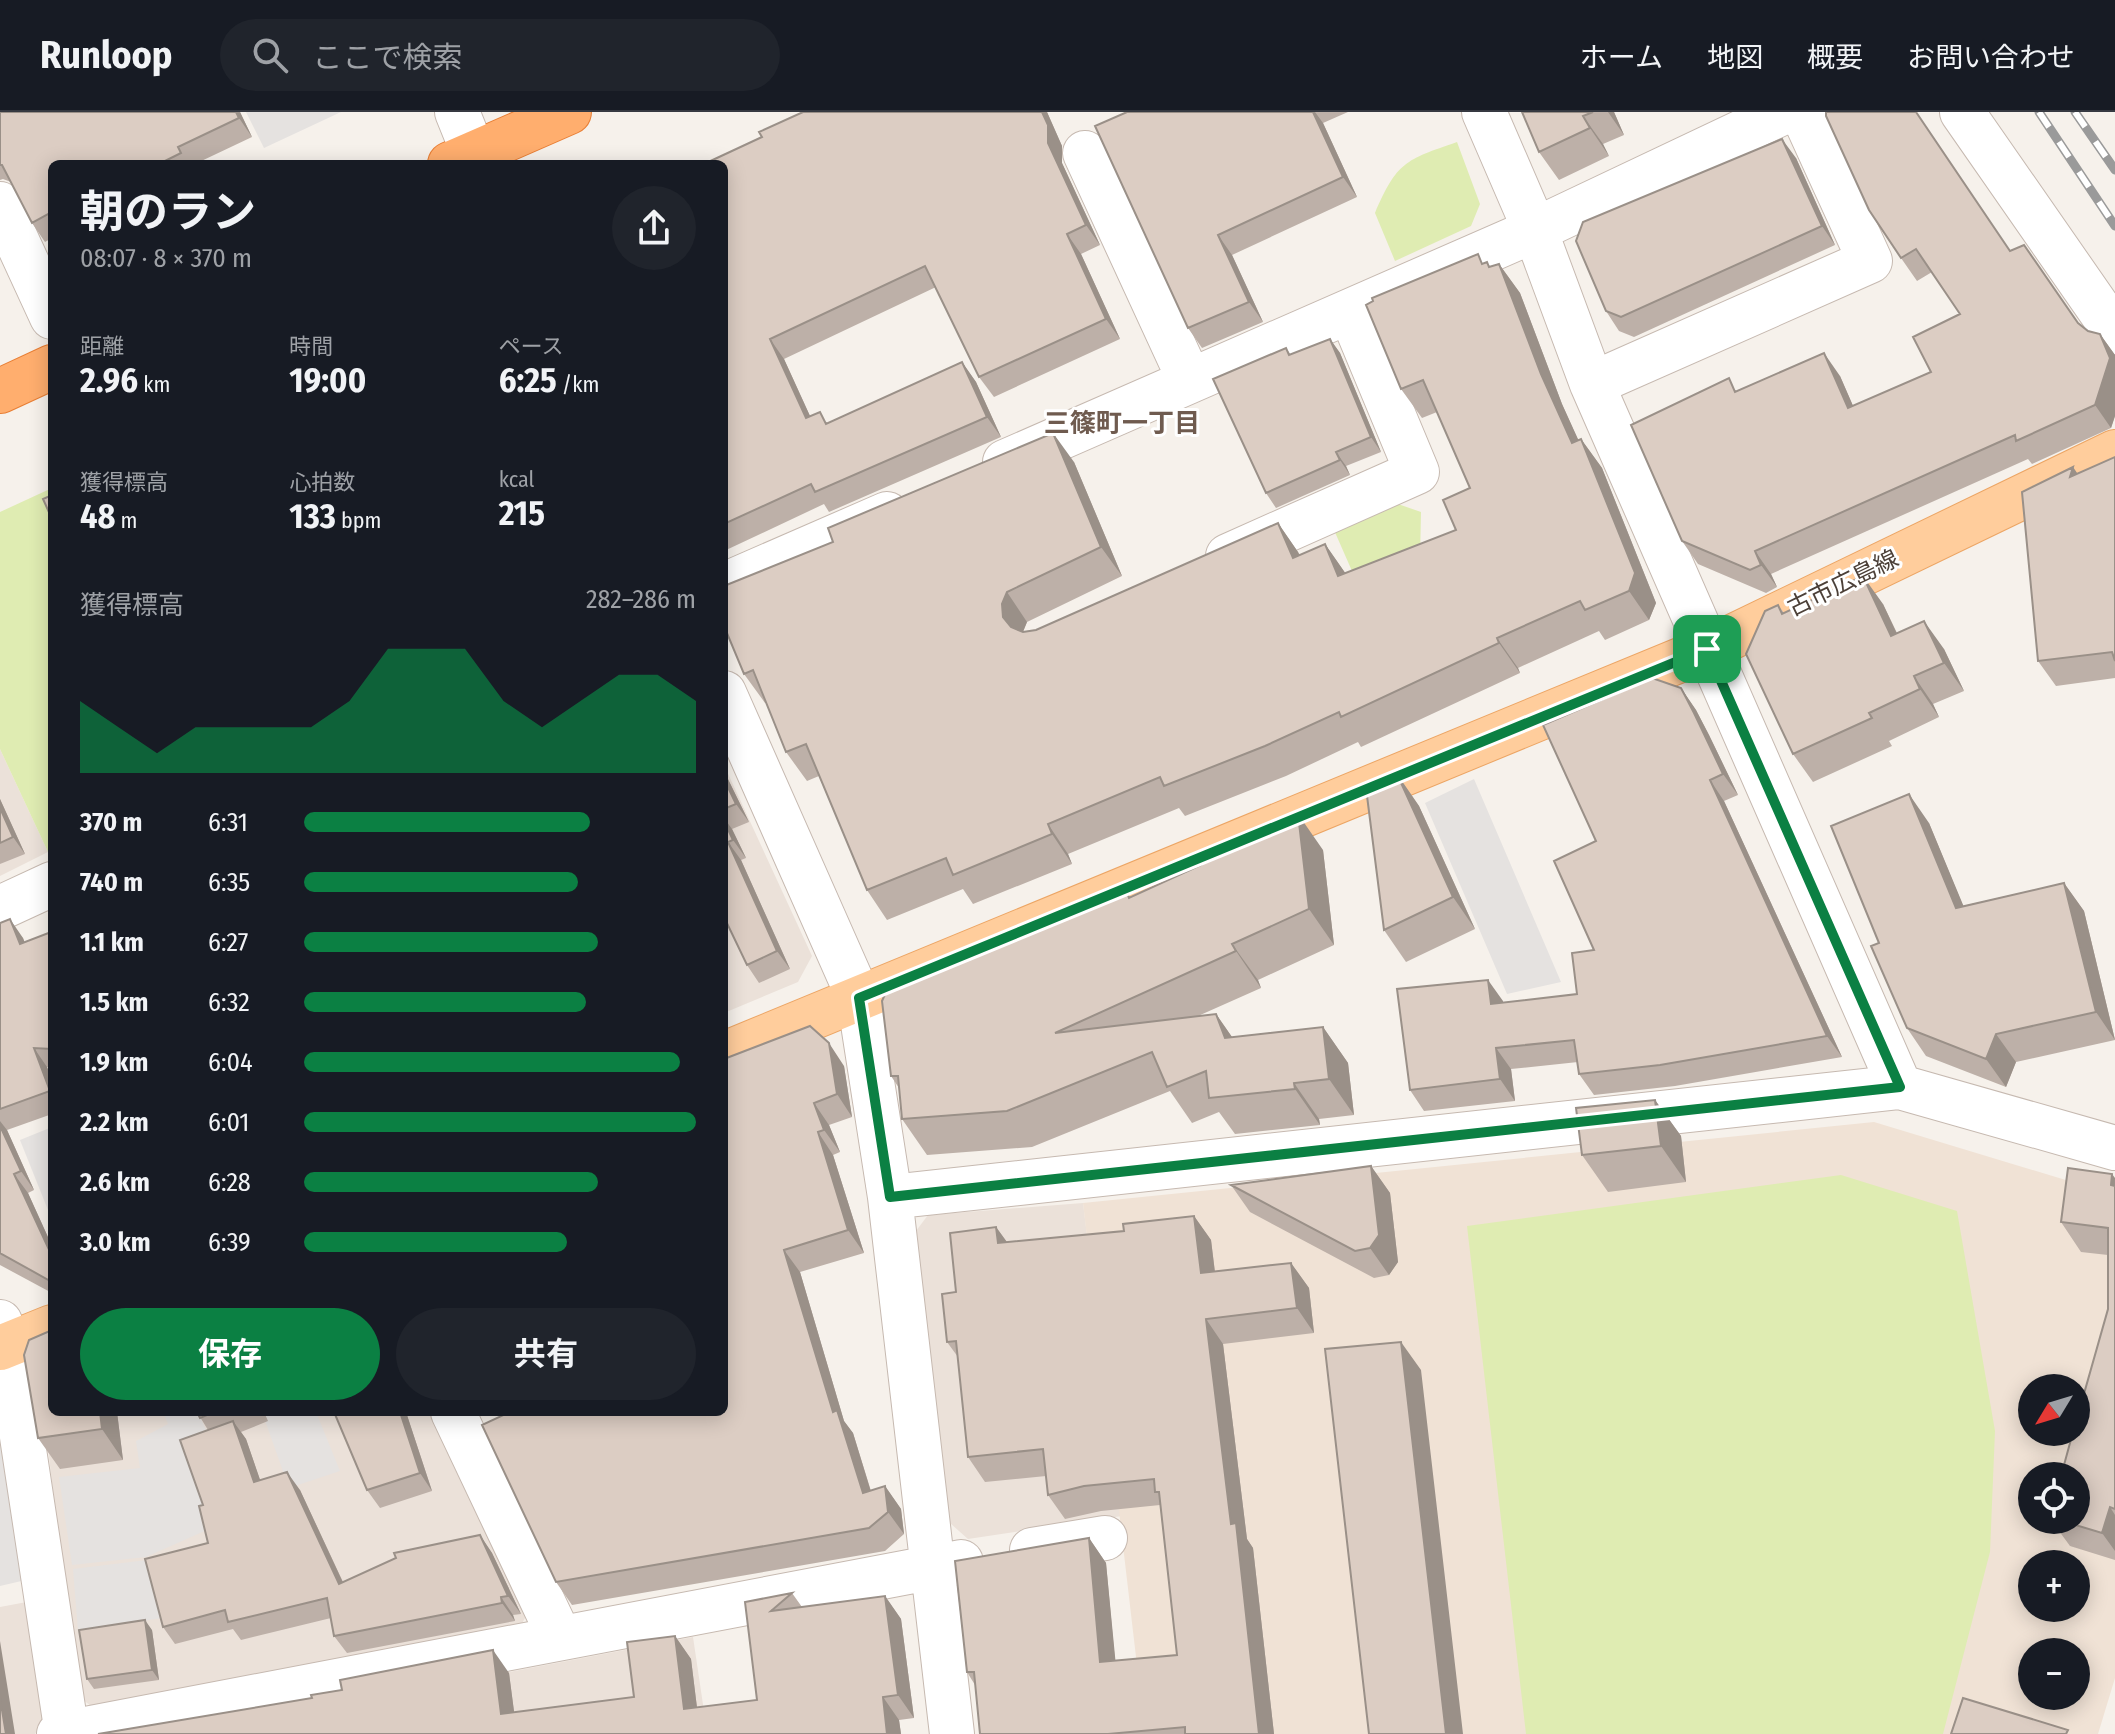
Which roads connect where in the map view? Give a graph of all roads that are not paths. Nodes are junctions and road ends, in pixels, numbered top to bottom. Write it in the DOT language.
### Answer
graph roads {
  1 [pos="457,112"];
  2 [pos="569,112"];
  3 [pos="1484,112"];
  4 [pos="1784,112"];
  5 [pos="1802,112"];
  6 [pos="1962,112"];
  7 [pos="1085,153"];
  8 [pos="467,160"];
  9 [pos="0,204"];
  10 [pos="1535,230"];
  11 [pos="48,308"];
  12 [pos="1350,311"];
  13 [pos="2115,332"];
  14 [pos="48,369"];
  15 [pos="1190,381"];
  16 [pos="1592,384"];
  17 [pos="0,391"];
  18 [pos="2115,452"];
  19 [pos="972,476"];
  20 [pos="928,496"];
  21 [pos="1189,573"];
  22 [pos="728,583"];
  23 [pos="1707,649"];
  24 [pos="728,702"];
  25 [pos="48,886"];
  26 [pos="0,908"];
  27 [pos="859,998"];
  28 [pos="728,1052"];
  29 [pos="1900,1087"];
  30 [pos="2115,1148"];
  31 [pos="890,1197"];
  32 [pos="48,1328"];
  33 [pos="3,1338"];
  34 [pos="455,1416"];
  35 [pos="1105,1538"];
  36 [pos="933,1567"];
  37 [pos="560,1638"];
  38 [pos="64,1734"];
  39 [pos="952,1734"];
  1 -- 8 [label="street"];
  2 -- 8 [label="highway"];
  3 -- 10 [label="street"];
  4 -- 10 [label="street"];
  5 -- 16 [label="street"];
  6 -- 13 [label="street"];
  7 -- 15 [label="street"];
  9 -- 11 [label="street"];
  10 -- 12 [label="street"];
  10 -- 16 [label="street"];
  12 -- 15 [label="street"];
  12 -- 21 [label="street"];
  14 -- 17 [label="highway"];
  15 -- 19 [label="street"];
  16 -- 23 [label="street"];
  18 -- 23 [label="main road, 古市広島線"];
  20 -- 22 [label="street"];
  23 -- 27 [label="main road, 古市広島線"];
  23 -- 29 [label="street"];
  24 -- 27 [label="street"];
  25 -- 26 [label="street"];
  27 -- 28 [label="main road, 古市広島線"];
  27 -- 31 [label="street"];
  29 -- 30 [label="street"];
  29 -- 31 [label="street"];
  31 -- 36 [label="street"];
  32 -- 33 [label="main road"];
  33 -- 38 [label="street"];
  34 -- 37 [label="street"];
  35 -- 36 [label="street"];
  36 -- 37 [label="street"];
  36 -- 39 [label="street"];
  37 -- 38 [label="street"];
}
